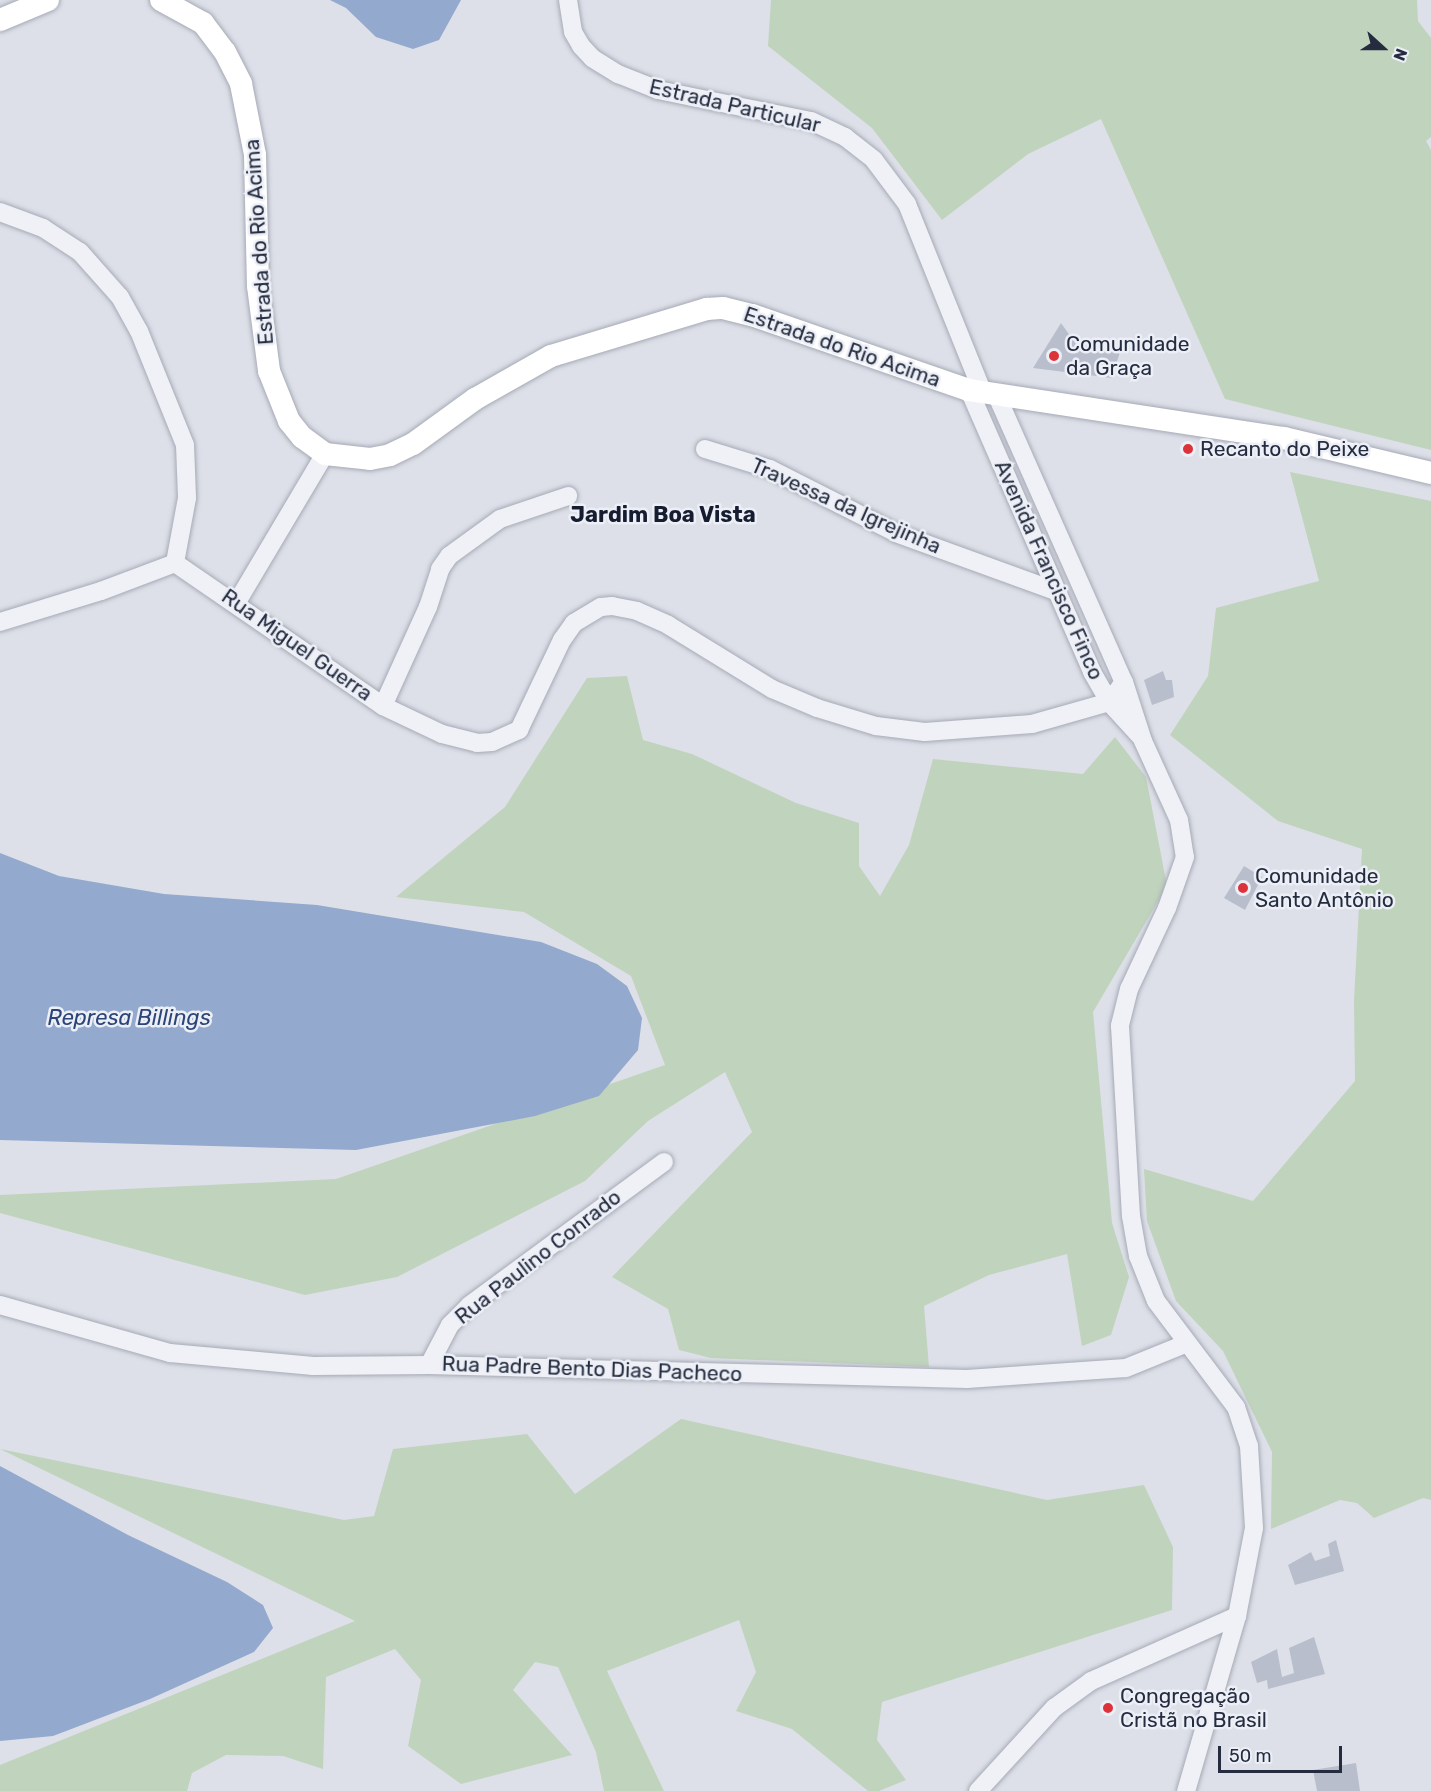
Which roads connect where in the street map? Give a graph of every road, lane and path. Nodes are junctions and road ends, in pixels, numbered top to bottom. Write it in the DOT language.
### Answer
graph roads {
  1 [pos="46,0"];
  2 [pos="161,0"];
  3 [pos="568,0"];
  4 [pos="0,3"];
  5 [pos="0,21"];
  6 [pos="874,160"];
  7 [pos="0,212"];
  8 [pos="983,393"];
  9 [pos="705,448"];
  10 [pos="325,454"];
  11 [pos="1431,472"];
  12 [pos="568,496"];
  13 [pos="175,563"];
  14 [pos="1055,591"];
  15 [pos="237,602"];
  16 [pos="0,622"];
  17 [pos="1124,681"];
  18 [pos="1109,702"];
  19 [pos="383,706"];
  20 [pos="1143,741"];
  21 [pos="664,1162"];
  22 [pos="0,1305"];
  23 [pos="1185,1344"];
  24 [pos="429,1365"];
  25 [pos="1237,1616"];
  26 [pos="978,1791"];
  27 [pos="1186,1791"];
  1 -- 4 [label="main road"];
  1 -- 5 [label="main road"];
  2 -- 10 [label="main road, Estrada do Rio Acima"];
  3 -- 6 [label="street, Estrada Particular"];
  6 -- 8 [label="street, Avenida Francisco Finco"];
  7 -- 13 [label="street"];
  8 -- 10 [label="main road, Estrada do Rio Acima"];
  8 -- 11 [label="main road, Estrada do Rio Acima"];
  8 -- 14 [label="street, Avenida Francisco Finco"];
  8 -- 17 [label="street, Avenida Francisco Finco"];
  9 -- 14 [label="street, Travessa da Igrejinha"];
  10 -- 15 [label="street"];
  12 -- 19 [label="street"];
  13 -- 15 [label="street, Rua Miguel Guerra"];
  13 -- 16 [label="street"];
  14 -- 18 [label="street, Avenida Francisco Finco"];
  15 -- 19 [label="street, Rua Miguel Guerra"];
  17 -- 18 [label="street"];
  17 -- 20 [label="street, Avenida Francisco Finco"];
  18 -- 19 [label="street, Rua Miguel Guerra"];
  18 -- 20 [label="street, Avenida Francisco Finco"];
  20 -- 23 [label="street, Avenida Francisco Finco"];
  21 -- 24 [label="street, Rua Paulino Conrado"];
  22 -- 24 [label="street, Rua Padre Bento Dias Pacheco"];
  23 -- 24 [label="street, Rua Padre Bento Dias Pacheco"];
  23 -- 25 [label="street, Avenida Francisco Finco"];
  25 -- 26 [label="street"];
  25 -- 27 [label="street, Avenida Francisco Finco"];
}
